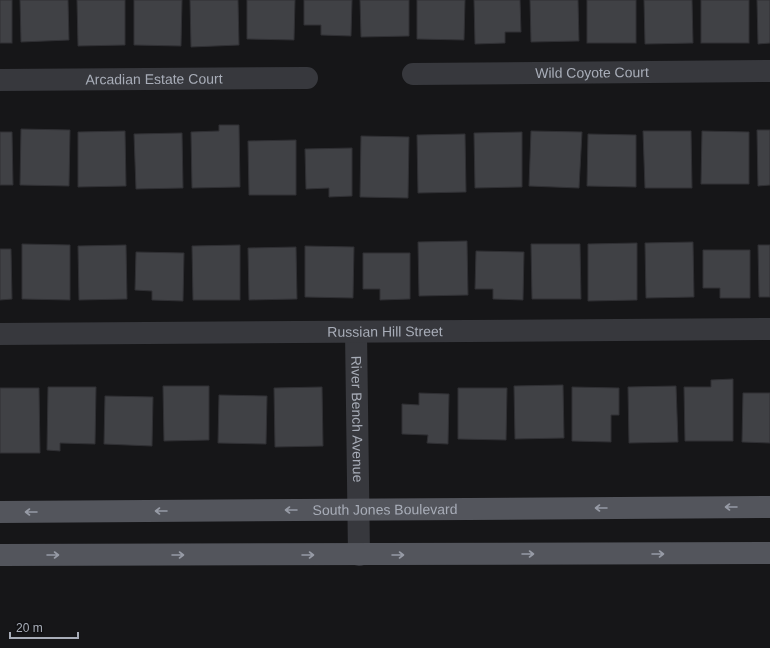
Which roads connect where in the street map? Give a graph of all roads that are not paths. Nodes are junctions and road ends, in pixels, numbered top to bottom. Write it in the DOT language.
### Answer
graph roads {
  1 [pos="770,71"];
  2 [pos="413,74"];
  3 [pos="307,78"];
  4 [pos="0,80"];
  5 [pos="770,329"];
  6 [pos="356,332"];
  7 [pos="0,334"];
  8 [pos="770,506"];
  9 [pos="358,510"];
  10 [pos="0,512"];
  11 [pos="770,553"];
  12 [pos="0,555"];
  13 [pos="359,555"];
  1 -- 2 [label="street, Wild Coyote Court"];
  3 -- 4 [label="street, Arcadian Estate Court"];
  5 -- 6 [label="street, Russian Hill Street"];
  6 -- 7 [label="street, Russian Hill Street"];
  6 -- 9 [label="street, River Bench Avenue"];
  8 -- 9 [label="main road, South Jones Boulevard, one-way"];
  9 -- 10 [label="main road, South Jones Boulevard, one-way"];
  9 -- 13 [label="street, River Bench Avenue"];
  13 -- 11 [label="main road, one-way"];
  12 -- 13 [label="main road, one-way"];
}
